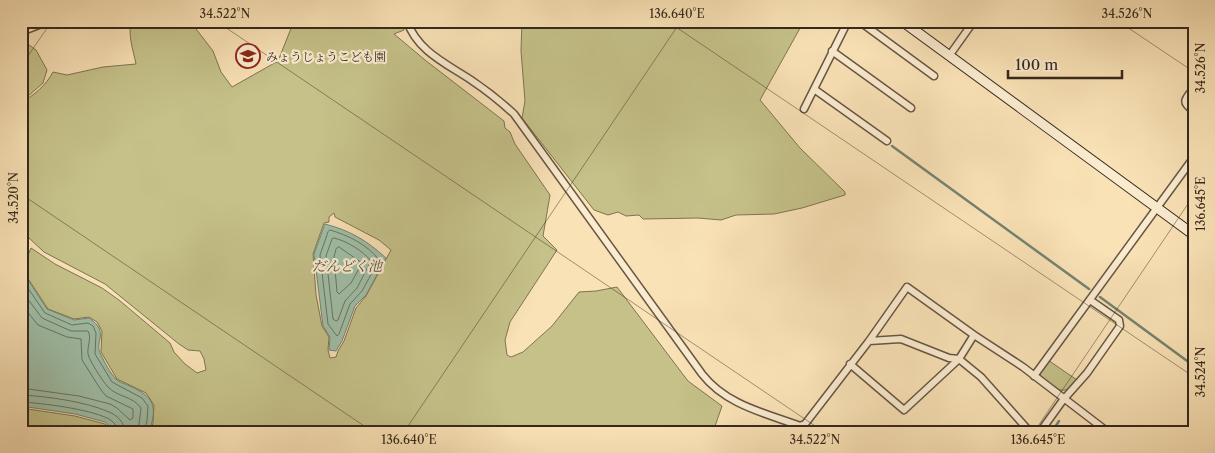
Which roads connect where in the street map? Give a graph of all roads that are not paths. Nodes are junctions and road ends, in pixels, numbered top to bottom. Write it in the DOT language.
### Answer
graph roads {
  1 [pos="49,21"];
  2 [pos="407,21"];
  3 [pos="848,21"];
  4 [pos="859,21"];
  5 [pos="902,21"];
  6 [pos="974,21"];
  7 [pos="21,32"];
  8 [pos="832,51"];
  9 [pos="949,56"];
  10 [pos="934,76"];
  11 [pos="1194,88"];
  12 [pos="814,89"];
  13 [pos="911,108"];
  14 [pos="804,109"];
  15 [pos="1194,111"];
  16 [pos="887,141"];
  17 [pos="1194,157"];
  18 [pos="1156,207"];
  19 [pos="1194,235"];
  20 [pos="1090,300"];
  21 [pos="974,335"];
  22 [pos="869,341"];
  23 [pos="959,359"];
  24 [pos="850,364"];
  25 [pos="1034,376"];
  26 [pos="1063,400"];
  27 [pos="1030,432"];
  28 [pos="1040,432"];
  29 [pos="1108,432"];
  1 -- 7 [label="street"];
  2 -- 24 [label="street"];
  3 -- 8 [label="street"];
  4 -- 10 [label="street"];
  5 -- 9 [label="street"];
  6 -- 9 [label="street"];
  8 -- 12 [label="street"];
  8 -- 13 [label="street"];
  9 -- 18 [label="street"];
  11 -- 15 [label="street"];
  12 -- 14 [label="street"];
  12 -- 16 [label="street"];
  17 -- 18 [label="street"];
  18 -- 19 [label="street"];
  18 -- 20 [label="street"];
  20 -- 25 [label="street"];
  20 -- 26 [label="street"];
  21 -- 22 [label="street"];
  21 -- 23 [label="street"];
  21 -- 25 [label="street"];
  22 -- 23 [label="street"];
  22 -- 24 [label="street"];
  23 -- 24 [label="street"];
  23 -- 27 [label="street"];
  25 -- 26 [label="street"];
  26 -- 28 [label="street"];
  26 -- 29 [label="street"];
}
